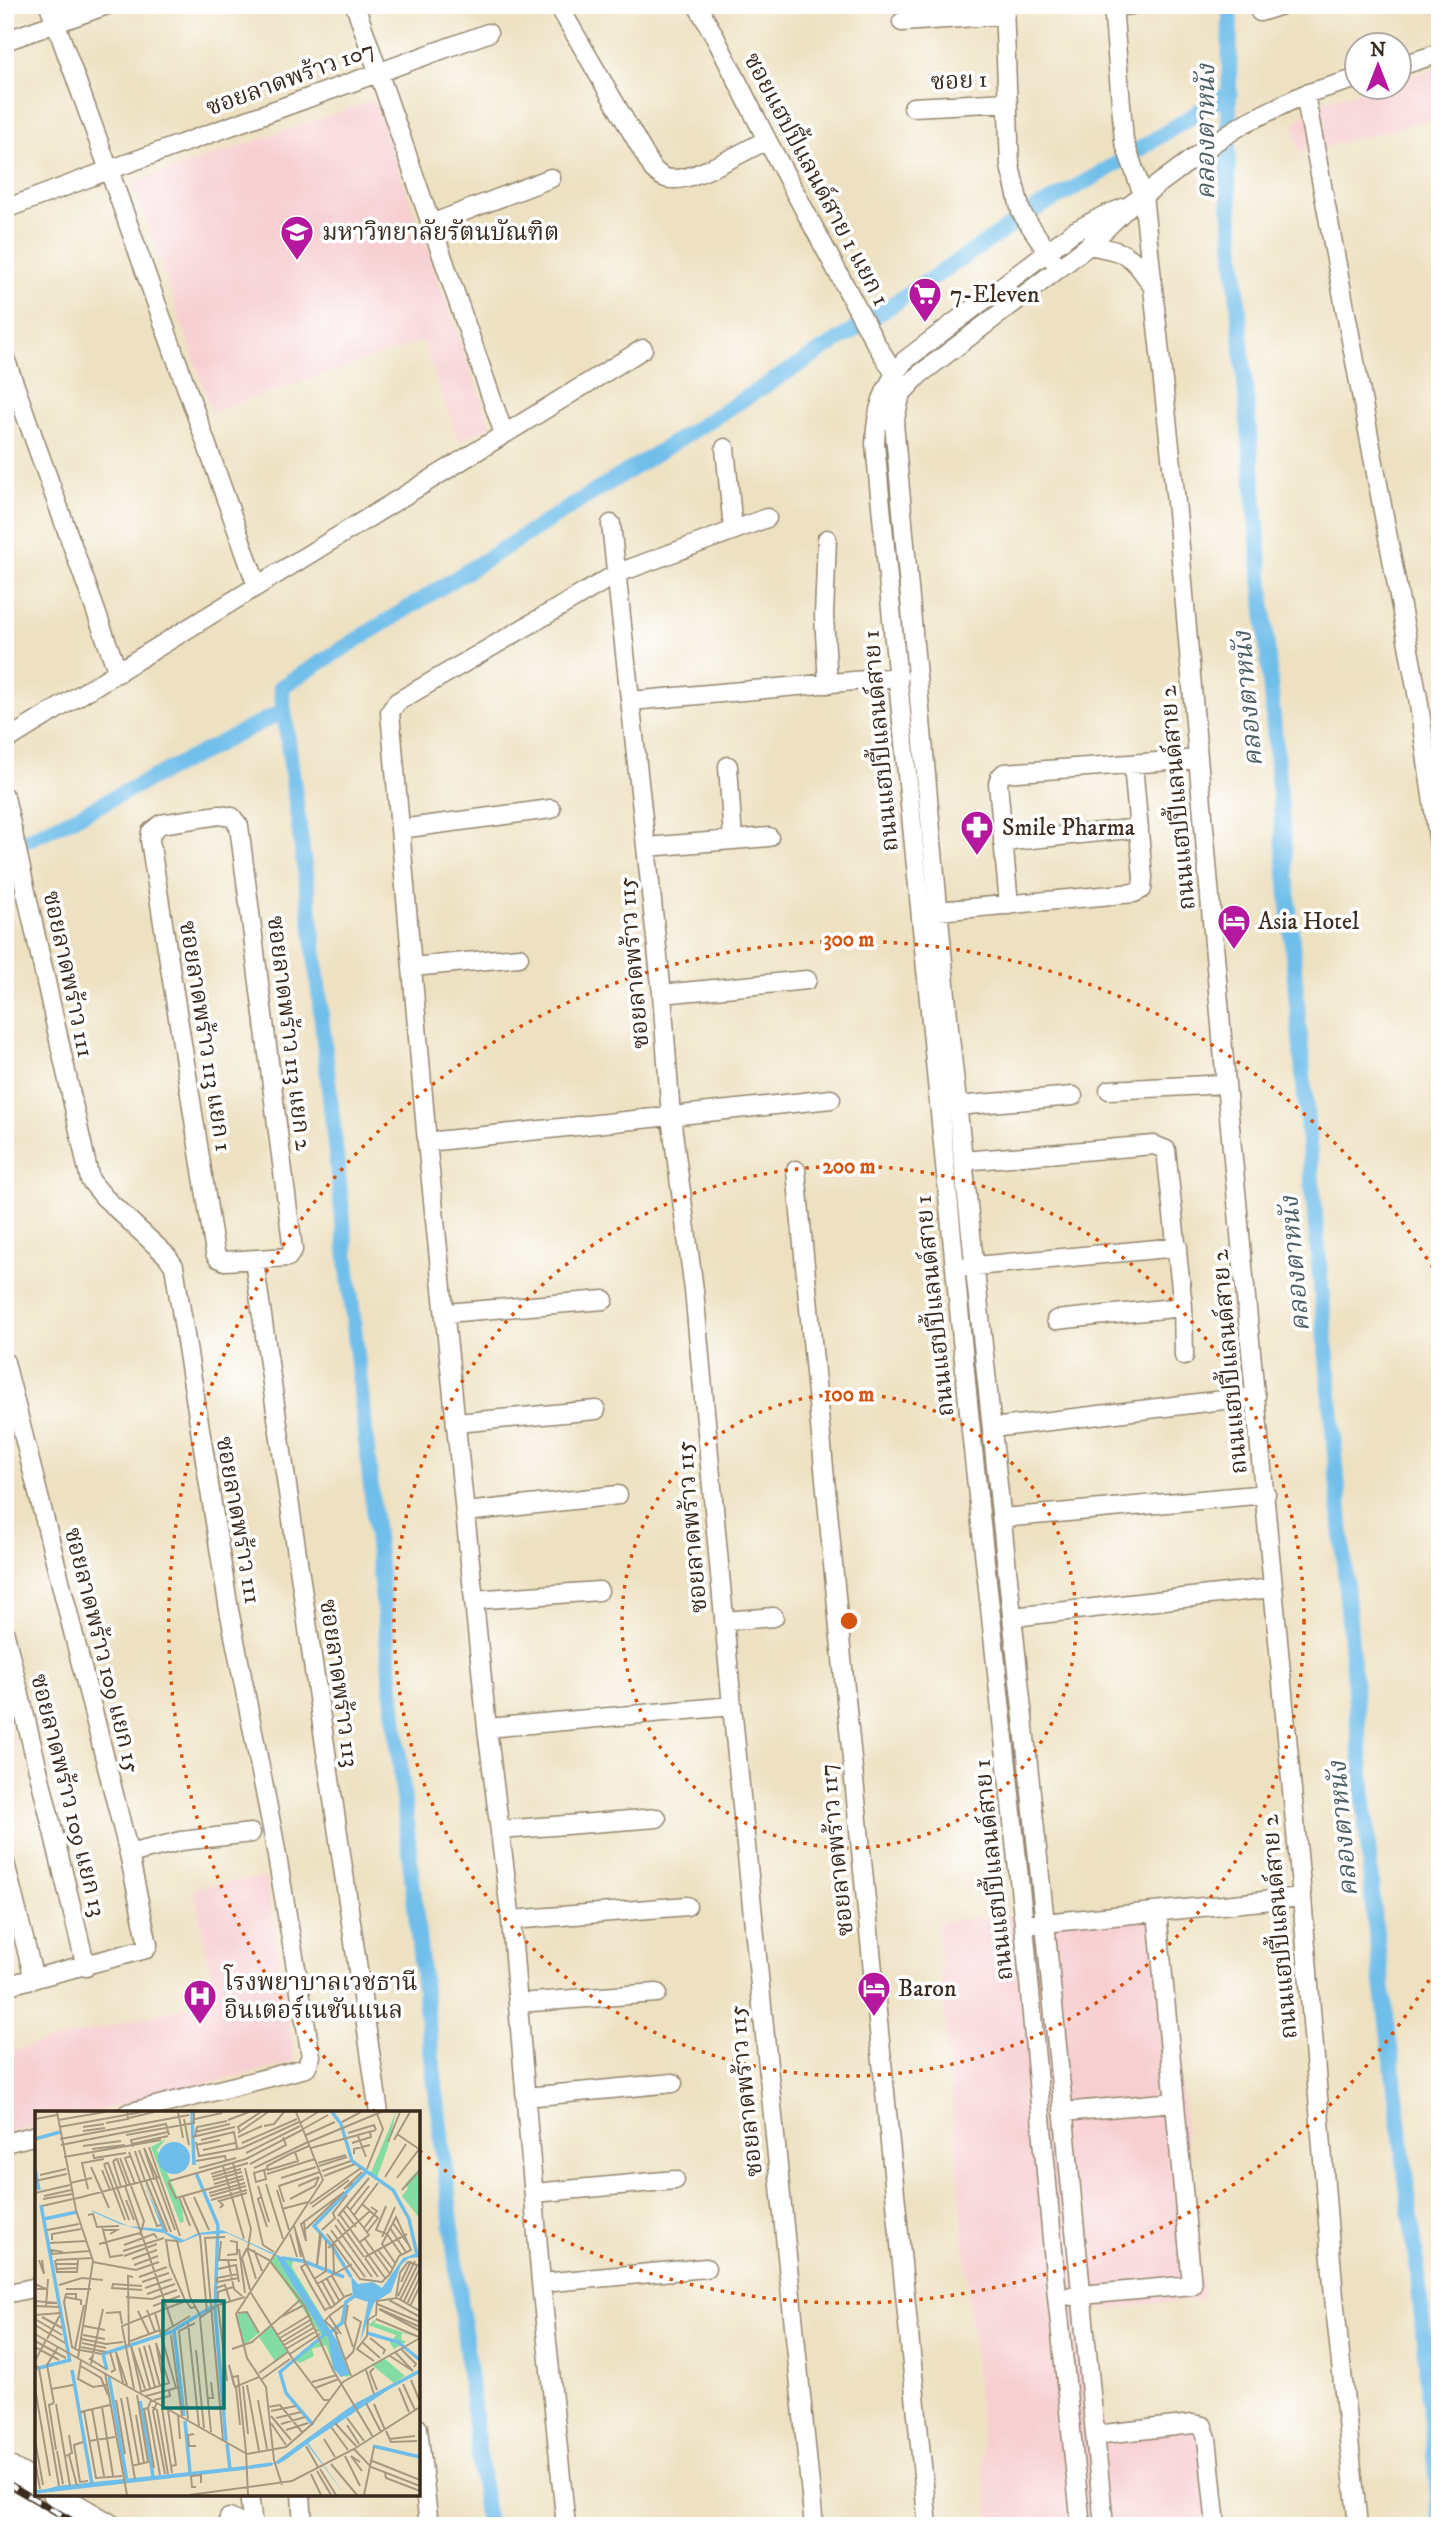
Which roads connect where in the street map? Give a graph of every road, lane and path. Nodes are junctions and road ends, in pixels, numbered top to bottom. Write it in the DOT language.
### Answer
graph roads {
  1 [pos="49,5"];
  2 [pos="107,5"];
  3 [pos="355,5"];
  4 [pos="697,5"];
  5 [pos="1132,5"];
  6 [pos="1282,5"];
  7 [pos="1113,6"];
  8 [pos="565,7"];
  9 [pos="1005,10"];
  10 [pos="1260,12"];
  11 [pos="902,22"];
  12 [pos="56,24"];
  13 [pos="488,33"];
  14 [pos="5,41"];
  15 [pos="1440,54"];
  16 [pos="1414,62"];
  17 [pos="379,73"];
  18 [pos="1344,82"];
  19 [pos="1305,94"];
  20 [pos="1008,102"];
  21 [pos="913,107"];
  22 [pos="767,140"];
  23 [pos="109,170"];
  24 [pos="551,178"];
  25 [pos="1136,200"];
  26 [pos="5,209"];
  27 [pos="431,224"];
  28 [pos="1089,245"];
  29 [pos="1048,252"];
  30 [pos="1059,268"];
  31 [pos="1153,287"];
  32 [pos="643,349"];
  33 [pos="5,358"];
  34 [pos="894,375"];
  35 [pos="905,390"];
  36 [pos="504,434"];
  37 [pos="725,448"];
  38 [pos="767,518"];
  39 [pos="611,524"];
  40 [pos="733,529"];
  41 [pos="827,539"];
  42 [pos="618,573"];
  43 [pos="257,586"];
  44 [pos="118,673"];
  45 [pos="899,677"];
  46 [pos="828,684"];
  47 [pos="631,701"];
  48 [pos="5,741"];
  49 [pos="1198,759"];
  50 [pos="1133,764"];
  51 [pos="728,766"];
  52 [pos="5,797"];
  53 [pos="551,809"];
  54 [pos="195,819"];
  55 [pos="1139,828"];
  56 [pos="400,829"];
  57 [pos="769,837"];
  58 [pos="733,840"];
  59 [pos="923,840"];
  60 [pos="1003,842"];
  61 [pos="647,847"];
  62 [pos="1440,852"];
  63 [pos="1009,905"];
  64 [pos="929,912"];
  65 [pos="519,957"];
  66 [pos="412,967"];
  67 [pos="807,980"];
  68 [pos="662,995"];
  69 [pos="1226,1084"];
  70 [pos="1109,1090"];
  71 [pos="1073,1096"];
  72 [pos="831,1099"];
  73 [pos="957,1106"];
  74 [pos="671,1117"];
  75 [pos="427,1142"];
  76 [pos="963,1161"];
  77 [pos="796,1170"];
  78 [pos="1178,1247"];
  79 [pos="254,1261"];
  80 [pos="975,1266"];
  81 [pos="955,1269"];
  82 [pos="604,1300"];
  83 [pos="1183,1307"];
  84 [pos="446,1313"];
  85 [pos="1056,1320"];
  86 [pos="1184,1356"];
  87 [pos="5,1362"];
  88 [pos="1256,1396"];
  89 [pos="596,1410"];
  90 [pos="457,1423"];
  91 [pos="992,1428"];
  92 [pos="1266,1494"];
  93 [pos="618,1495"];
  94 [pos="466,1512"];
  95 [pos="1002,1518"];
  96 [pos="1272,1588"];
  97 [pos="599,1591"];
  98 [pos="474,1600"];
  99 [pos="774,1617"];
  100 [pos="1013,1617"];
  101 [pos="724,1621"];
  102 [pos="5,1634"];
  103 [pos="732,1706"];
  104 [pos="487,1728"];
  105 [pos="657,1818"];
  106 [pos="500,1829"];
  107 [pos="251,1833"];
  108 [pos="129,1854"];
  109 [pos="5,1863"];
  110 [pos="1302,1897"];
  111 [pos="687,1906"];
  112 [pos="1157,1912"];
  113 [pos="511,1920"];
  114 [pos="1045,1923"];
  115 [pos="1024,1925"];
  116 [pos="86,1967"];
  117 [pos="34,1979"];
  118 [pos="5,1986"];
  119 [pos="657,1993"];
  120 [pos="518,2003"];
  121 [pos="673,2083"];
  122 [pos="526,2097"];
  123 [pos="1174,2102"];
  124 [pos="155,2110"];
  125 [pos="379,2111"];
  126 [pos="1063,2112"];
  127 [pos="35,2136"];
  128 [pos="5,2143"];
  129 [pos="675,2180"];
  130 [pos="534,2193"];
  131 [pos="706,2268"];
  132 [pos="541,2283"];
  133 [pos="35,2287"];
  134 [pos="5,2294"];
  135 [pos="1080,2295"];
  136 [pos="1057,2296"];
  137 [pos="1095,2435"];
  138 [pos="420,2446"];
  139 [pos="5,2466"];
  140 [pos="35,2483"];
  141 [pos="58,2496"];
  142 [pos="249,2496"];
  143 [pos="301,2496"];
  144 [pos="5,2500"];
  145 [pos="229,2518"];
  146 [pos="50,2526"];
  147 [pos="110,2526"];
  148 [pos="246,2526"];
  149 [pos="253,2526"];
  150 [pos="303,2526"];
  151 [pos="429,2526"];
  152 [pos="566,2526"];
  153 [pos="814,2526"];
  154 [pos="928,2526"];
  155 [pos="1081,2526"];
  156 [pos="1104,2526"];
  157 [pos="1216,2526"];
  158 [pos="1357,2526"];
  1 -- 12 [label="street"];
  2 -- 12 [label="street"];
  3 -- 17 [label="street"];
  4 -- 22 [label="street, ซอยแฮปปี้แลนด์สาย 1 แยก 1"];
  5 -- 7 [label="street"];
  6 -- 10 [label="street"];
  7 -- 25 [label="street, ถนนแฮปปี้แลนด์สาย 2"];
  8 -- 22 [label="street"];
  9 -- 11 [label="street"];
  9 -- 20 [label="street"];
  12 -- 14 [label="street"];
  12 -- 23 [label="street"];
  13 -- 17 [label="street, ซอยลาดพร้าว 107"];
  15 -- 16 [label="street"];
  17 -- 23 [label="street, ซอยลาดพร้าว 107"];
  17 -- 27 [label="street"];
  18 -- 19 [label="street, ถนนแฮปปี้แลนด์สาย 1"];
  19 -- 25 [label="street, ถนนแฮปปี้แลนด์สาย 1"];
  19 -- 62 [label="street"];
  20 -- 21 [label="street, ซอย 1"];
  20 -- 29 [label="street"];
  22 -- 34 [label="street, ซอยแฮปปี้แลนด์สาย 1 แยก 1"];
  23 -- 26 [label="street, ซอยลาดพร้าว 107"];
  23 -- 43 [label="street"];
  24 -- 27 [label="street"];
  25 -- 28 [label="street, ถนนแฮปปี้แลนด์สาย 1"];
  25 -- 29 [label="street, ถนนแฮปปี้แลนด์สาย 1"];
  25 -- 31 [label="street, ถนนแฮปปี้แลนด์สาย 2"];
  27 -- 36 [label="street"];
  28 -- 30 [label="street, ถนนแฮปปี้แลนด์สาย 1"];
  28 -- 31 [label="street"];
  29 -- 30 [label="street"];
  29 -- 34 [label="street, ถนนแฮปปี้แลนด์สาย 1"];
  30 -- 35 [label="street, ถนนแฮปปี้แลนด์สาย 1"];
  31 -- 49 [label="street, ถนนแฮปปี้แลนด์สาย 2"];
  32 -- 36 [label="street"];
  33 -- 44 [label="street"];
  34 -- 35 [label="street, ซอยแฮปปี้แลนด์สาย 1 แยก 1"];
  34 -- 45 [label="street, ถนนแฮปปี้แลนด์สาย 1"];
  35 -- 59 [label="street, ถนนแฮปปี้แลนด์สาย 1"];
  36 -- 43 [label="street"];
  37 -- 40 [label="street"];
  38 -- 40 [label="street"];
  39 -- 42 [label="street, ซอยลาดพร้าว 115"];
  40 -- 42 [label="street"];
  41 -- 46 [label="street"];
  42 -- 47 [label="street, ซอยลาดพร้าว 115"];
  42 -- 56 [label="street"];
  43 -- 44 [label="street"];
  44 -- 48 [label="street"];
  45 -- 46 [label="street"];
  45 -- 59 [label="street, ถนนแฮปปี้แลนด์สาย 1"];
  46 -- 47 [label="street"];
  47 -- 61 [label="street, ซอยลาดพร้าว 115"];
  49 -- 50 [label="street"];
  49 -- 69 [label="street, ถนนแฮปปี้แลนด์สาย 2"];
  50 -- 55 [label="street"];
  50 -- 60 [label="street"];
  51 -- 58 [label="street"];
  52 -- 124 [label="street, ซอยลาดพร้าว 111"];
  53 -- 56 [label="street"];
  54 -- 79 [label="street, ซอยลาดพร้าว 113 แยก 1"];
  54 -- 79 [label="street, ซอยลาดพร้าว 113 แยก 2"];
  55 -- 60 [label="street"];
  55 -- 63 [label="street"];
  56 -- 66 [label="street"];
  57 -- 58 [label="street"];
  58 -- 61 [label="street"];
  59 -- 64 [label="street, ถนนแฮปปี้แลนด์สาย 1"];
  60 -- 63 [label="street"];
  61 -- 68 [label="street, ซอยลาดพร้าว 115"];
  63 -- 64 [label="street"];
  64 -- 73 [label="street, ถนนแฮปปี้แลนด์สาย 1"];
  64 -- 81 [label="street, ถนนแฮปปี้แลนด์สาย 1"];
  65 -- 66 [label="street"];
  66 -- 75 [label="street"];
  67 -- 68 [label="street"];
  68 -- 74 [label="street, ซอยลาดพร้าว 115"];
  69 -- 70 [label="street"];
  69 -- 88 [label="street, ถนนแฮปปี้แลนด์สาย 2"];
  71 -- 73 [label="street"];
  72 -- 74 [label="street"];
  73 -- 76 [label="street, ถนนแฮปปี้แลนด์สาย 1"];
  74 -- 75 [label="street"];
  74 -- 101 [label="street, ซอยลาดพร้าว 115"];
  75 -- 84 [label="street"];
  76 -- 78 [label="street"];
  76 -- 80 [label="street, ถนนแฮปปี้แลนด์สาย 1"];
  77 -- 154 [label="street, ซอยลาดพร้าว 117"];
  78 -- 80 [label="street"];
  78 -- 83 [label="street"];
  79 -- 125 [label="street, ซอยลาดพร้าว 113"];
  80 -- 81 [label="street"];
  80 -- 91 [label="street, ถนนแฮปปี้แลนด์สาย 1"];
  81 -- 115 [label="street, ถนนแฮปปี้แลนด์สาย 1"];
  82 -- 84 [label="street"];
  83 -- 85 [label="street"];
  83 -- 86 [label="street"];
  84 -- 90 [label="street"];
  87 -- 108 [label="street, ซอยลาดพร้าว 109 แยก 15"];
  88 -- 91 [label="street"];
  88 -- 92 [label="street, ถนนแฮปปี้แลนด์สาย 2"];
  89 -- 90 [label="street"];
  90 -- 94 [label="street"];
  91 -- 95 [label="street, ถนนแฮปปี้แลนด์สาย 1"];
  92 -- 95 [label="street"];
  92 -- 96 [label="street, ถนนแฮปปี้แลนด์สาย 2"];
  93 -- 94 [label="street"];
  94 -- 98 [label="street"];
  95 -- 100 [label="street, ถนนแฮปปี้แลนด์สาย 1"];
  96 -- 100 [label="street"];
  96 -- 110 [label="street, ถนนแฮปปี้แลนด์สาย 2"];
  97 -- 98 [label="street"];
  98 -- 104 [label="street"];
  99 -- 101 [label="street"];
  100 -- 114 [label="street, ถนนแฮปปี้แลนด์สาย 1"];
  101 -- 103 [label="street, ซอยลาดพร้าว 115"];
  102 -- 116 [label="street, ซอยลาดพร้าว 109 แยก 13"];
  103 -- 104 [label="street"];
  103 -- 153 [label="street, ซอยลาดพร้าว 115"];
  104 -- 106 [label="street"];
  105 -- 106 [label="street"];
  106 -- 113 [label="street"];
  107 -- 108 [label="street"];
  108 -- 116 [label="street, ซอยลาดพร้าว 109 แยก 15"];
  109 -- 117 [label="street"];
  110 -- 112 [label="street"];
  110 -- 158 [label="street, ถนนแฮปปี้แลนด์สาย 2"];
  111 -- 113 [label="street"];
  112 -- 114 [label="street"];
  112 -- 123 [label="street"];
  113 -- 120 [label="street"];
  114 -- 115 [label="street"];
  114 -- 126 [label="street, ถนนแฮปปี้แลนด์สาย 1"];
  115 -- 136 [label="street, ถนนแฮปปี้แลนด์สาย 1"];
  116 -- 117 [label="street"];
  117 -- 118 [label="street"];
  119 -- 120 [label="street"];
  120 -- 122 [label="street"];
  121 -- 122 [label="street"];
  122 -- 130 [label="street"];
  123 -- 126 [label="street"];
  123 -- 135 [label="street"];
  126 -- 135 [label="street, ถนนแฮปปี้แลนด์สาย 1"];
  127 -- 128 [label="street"];
  129 -- 130 [label="street"];
  130 -- 132 [label="street"];
  131 -- 132 [label="street"];
  132 -- 152 [label="street"];
  133 -- 134 [label="street"];
  135 -- 136 [label="street"];
  135 -- 137 [label="street, ถนนแฮปปี้แลนด์สาย 1"];
  136 -- 155 [label="street, ถนนแฮปปี้แลนด์สาย 1"];
  137 -- 156 [label="street, ถนนแฮปปี้แลนด์สาย 1"];
  137 -- 157 [label="street"];
  138 -- 151 [label="street"];
  139 -- 140 [label="main road"];
  141 -- 147 [label="main road"];
  142 -- 149 [label="street"];
  143 -- 150 [label="street"];
  144 -- 146 [label="main road"];
  145 -- 148 [label="street"];
}
